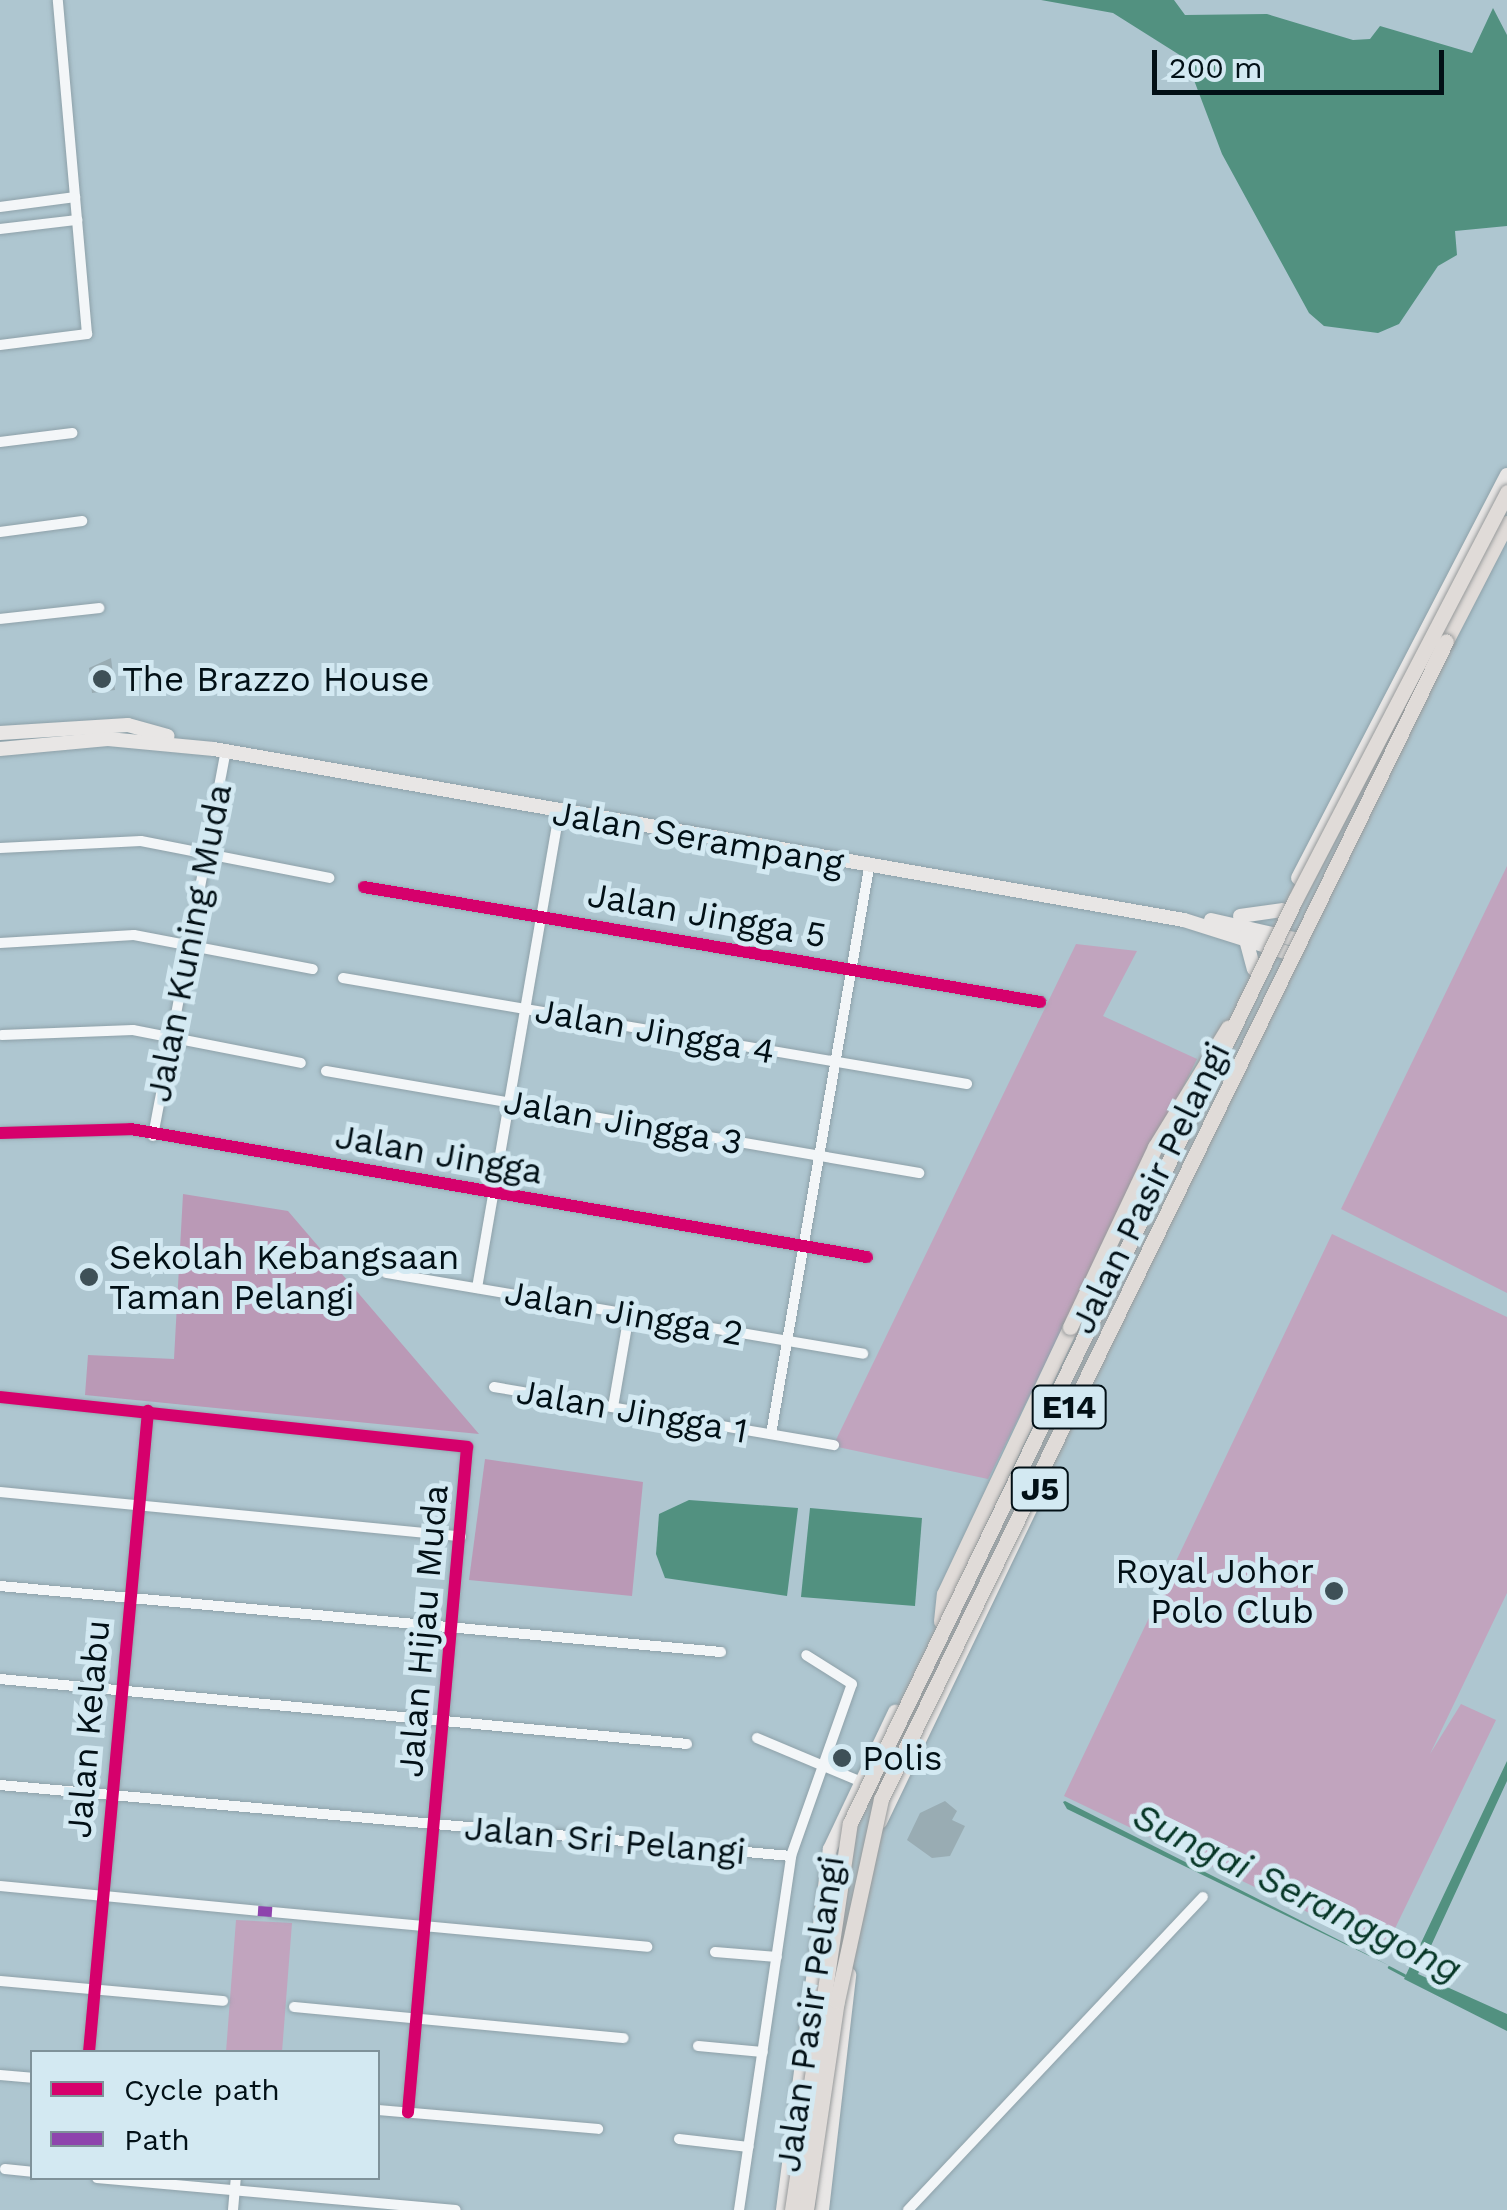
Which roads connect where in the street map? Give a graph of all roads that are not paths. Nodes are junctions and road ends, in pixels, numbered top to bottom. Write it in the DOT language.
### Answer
graph roads {
  1 [pos="58,0"];
  2 [pos="75,198"];
  3 [pos="0,207"];
  4 [pos="77,220"];
  5 [pos="0,229"];
  6 [pos="0,345"];
  7 [pos="72,433"];
  8 [pos="0,442"];
  9 [pos="1507,475"];
  10 [pos="1507,492"];
  11 [pos="82,521"];
  12 [pos="1507,523"];
  13 [pos="0,532"];
  14 [pos="1507,538"];
  15 [pos="99,608"];
  16 [pos="0,620"];
  17 [pos="0,733"];
  18 [pos="0,749"];
  19 [pos="220,750"];
  20 [pos="559,814"];
  21 [pos="0,848"];
  22 [pos="204,854"];
  23 [pos="869,868"];
  24 [pos="329,878"];
  25 [pos="364,886"];
  26 [pos="1282,910"];
  27 [pos="541,917"];
  28 [pos="1184,920"];
  29 [pos="1220,920"];
  30 [pos="1244,935"];
  31 [pos="1270,936"];
  32 [pos="1298,940"];
  33 [pos="0,942"];
  34 [pos="187,946"];
  35 [pos="1291,954"];
  36 [pos="313,969"];
  37 [pos="851,970"];
  38 [pos="1254,970"];
  39 [pos="343,978"];
  40 [pos="1040,1002"];
  41 [pos="525,1008"];
  42 [pos="1238,1018"];
  43 [pos="2,1034"];
  44 [pos="170,1037"];
  45 [pos="836,1062"];
  46 [pos="301,1063"];
  47 [pos="326,1072"];
  48 [pos="967,1084"];
  49 [pos="509,1103"];
  50 [pos="0,1133"];
  51 [pos="152,1136"];
  52 [pos="819,1156"];
  53 [pos="920,1172"];
  54 [pos="493,1194"];
  55 [pos="804,1247"];
  56 [pos="867,1258"];
  57 [pos="386,1272"];
  58 [pos="477,1288"];
  59 [pos="629,1314"];
  60 [pos="787,1341"];
  61 [pos="862,1354"];
  62 [pos="494,1387"];
  63 [pos="0,1397"];
  64 [pos="613,1408"];
  65 [pos="148,1411"];
  66 [pos="771,1434"];
  67 [pos="834,1445"];
  68 [pos="0,1492"];
  69 [pos="138,1506"];
  70 [pos="461,1536"];
  71 [pos="0,1586"];
  72 [pos="130,1598"];
  73 [pos="940,1621"];
  74 [pos="452,1629"];
  75 [pos="721,1652"];
  76 [pos="806,1655"];
  77 [pos="0,1679"];
  78 [pos="121,1691"];
  79 [pos="444,1722"];
  80 [pos="757,1738"];
  81 [pos="687,1744"];
  82 [pos="820,1765"];
  83 [pos="860,1781"];
  84 [pos="0,1785"];
  85 [pos="112,1795"];
  86 [pos="892,1795"];
  87 [pos="434,1824"];
  88 [pos="791,1856"];
  89 [pos="0,1886"];
  90 [pos="103,1897"];
  91 [pos="1203,1897"];
  92 [pos="258,1911"];
  93 [pos="272,1912"];
  94 [pos="425,1926"];
  95 [pos="648,1947"];
  96 [pos="715,1952"];
  97 [pos="777,1957"];
  98 [pos="0,1980"];
  99 [pos="94,1989"];
  100 [pos="224,2001"];
  101 [pos="294,2007"];
  102 [pos="416,2018"];
  103 [pos="624,2038"];
  104 [pos="698,2046"];
  105 [pos="89,2050"];
  106 [pos="762,2052"];
  107 [pos="0,2075"];
  108 [pos="30,2078"];
  109 [pos="380,2110"];
  110 [pos="408,2112"];
  111 [pos="598,2129"];
  112 [pos="679,2139"];
  113 [pos="748,2147"];
  114 [pos="4,2169"];
  115 [pos="30,2172"];
  116 [pos="143,2180"];
  117 [pos="235,2184"];
  118 [pos="232,2210"];
  119 [pos="456,2210"];
  120 [pos="739,2210"];
  121 [pos="783,2210"];
  122 [pos="792,2210"];
  123 [pos="806,2210"];
  124 [pos="822,2210"];
  125 [pos="908,2210"];
  1 -- 2 [label="street"];
  2 -- 3 [label="street"];
  2 -- 4 [label="street"];
  4 -- 5 [label="street"];
  4 -- 6 [label="street"];
  7 -- 8 [label="street"];
  9 -- 26 [label="main road, Jalan Pasir Pelangi / J5"];
  10 -- 42 [label="highway, E14, bridge"];
  11 -- 13 [label="street"];
  12 -- 123 [label="highway, E14, bridge"];
  14 -- 32 [label="main road, Jalan Pasir Pelangi / J5"];
  15 -- 16 [label="street"];
  17 -- 19 [label="main road, Jalan Serampang"];
  18 -- 19 [label="main road, Jalan Serampang"];
  19 -- 20 [label="main road, Jalan Serampang"];
  19 -- 22 [label="street, Jalan Kuning Muda"];
  20 -- 23 [label="main road, Jalan Serampang"];
  20 -- 27 [label="street"];
  21 -- 22 [label="street"];
  22 -- 24 [label="street"];
  22 -- 34 [label="street, Jalan Kuning Muda"];
  23 -- 28 [label="main road, Jalan Serampang"];
  23 -- 37 [label="street, Jalan Jingga 1"];
  25 -- 27 [label="street, Jalan Jingga 5"];
  26 -- 29 [label="main road"];
  26 -- 31 [label="main road, Jalan Pasir Pelangi / J5"];
  27 -- 37 [label="street, Jalan Jingga 5"];
  27 -- 41 [label="street"];
  28 -- 29 [label="main road, Jalan Serampang"];
  28 -- 30 [label="main road, Jalan Serampang"];
  29 -- 31 [label="main road, Jalan Serampang"];
  30 -- 31 [label="main road, Jalan Serampang"];
  30 -- 38 [label="main road"];
  31 -- 32 [label="main road, Jalan Serampang"];
  31 -- 35 [label="main road, Jalan Serampang"];
  31 -- 38 [label="main road, Jalan Pasir Pelangi / J5"];
  32 -- 35 [label="main road, Jalan Pasir Pelangi / J5"];
  33 -- 34 [label="street"];
  34 -- 36 [label="street"];
  34 -- 44 [label="street, Jalan Kuning Muda"];
  35 -- 86 [label="main road, Jalan Pasir Pelangi / J5"];
  37 -- 40 [label="street, Jalan Jingga 5"];
  37 -- 45 [label="street, Jalan Jingga 1"];
  38 -- 73 [label="main road, Jalan Pasir Pelangi / J5"];
  39 -- 41 [label="street, Jalan Jingga 4"];
  41 -- 45 [label="street, Jalan Jingga 4"];
  41 -- 49 [label="street"];
  42 -- 73 [label="highway, bridge"];
  42 -- 122 [label="highway, E14, bridge"];
  43 -- 44 [label="street"];
  44 -- 46 [label="street"];
  44 -- 51 [label="street, Jalan Kuning Muda"];
  45 -- 48 [label="street, Jalan Jingga 4"];
  45 -- 52 [label="street, Jalan Jingga 1"];
  47 -- 49 [label="street, Jalan Jingga 3"];
  49 -- 52 [label="street, Jalan Jingga 3"];
  49 -- 54 [label="street"];
  50 -- 51 [label="street, Jalan Jingga"];
  51 -- 54 [label="street, Jalan Jingga"];
  52 -- 53 [label="street, Jalan Jingga 3"];
  52 -- 55 [label="street, Jalan Jingga 1"];
  54 -- 55 [label="street, Jalan Jingga"];
  54 -- 58 [label="street"];
  55 -- 56 [label="street, Jalan Jingga"];
  55 -- 60 [label="street, Jalan Jingga 1"];
  57 -- 58 [label="street, Jalan Jingga 2"];
  58 -- 59 [label="street, Jalan Jingga 2"];
  59 -- 60 [label="street, Jalan Jingga 2"];
  59 -- 64 [label="street"];
  60 -- 61 [label="street, Jalan Jingga 2"];
  60 -- 66 [label="street, Jalan Jingga 1"];
  62 -- 64 [label="street, Jalan Jingga 1"];
  63 -- 65 [label="street, Jalan Hijau Muda"];
  64 -- 66 [label="street, Jalan Jingga 1"];
  65 -- 69 [label="street, Jalan Kelabu"];
  65 -- 70 [label="street, Jalan Hijau Muda"];
  66 -- 67 [label="street, Jalan Jingga 1"];
  68 -- 69 [label="street"];
  69 -- 70 [label="street"];
  69 -- 72 [label="street, Jalan Kelabu"];
  70 -- 74 [label="street, Jalan Hijau Muda"];
  71 -- 72 [label="street"];
  72 -- 74 [label="street"];
  72 -- 78 [label="street, Jalan Kelabu"];
  73 -- 83 [label="main road, Jalan Pasir Pelangi / J5"];
  74 -- 75 [label="street"];
  74 -- 79 [label="street, Jalan Hijau Muda"];
  76 -- 82 [label="street"];
  77 -- 78 [label="street"];
  78 -- 79 [label="street"];
  78 -- 85 [label="street, Jalan Kelabu"];
  79 -- 81 [label="street"];
  79 -- 87 [label="street, Jalan Hijau Muda"];
  80 -- 82 [label="street"];
  82 -- 83 [label="street"];
  82 -- 88 [label="street"];
  83 -- 86 [label="street"];
  83 -- 121 [label="main road, Jalan Pasir Pelangi / J5"];
  84 -- 85 [label="street, Jalan Sri Pelangi"];
  85 -- 87 [label="street, Jalan Sri Pelangi"];
  85 -- 90 [label="street, Jalan Kelabu"];
  86 -- 124 [label="main road, Jalan Pasir Pelangi / J5"];
  87 -- 88 [label="street, Jalan Sri Pelangi"];
  87 -- 94 [label="street, Jalan Hijau Muda"];
  88 -- 97 [label="street"];
  89 -- 90 [label="street"];
  90 -- 92 [label="street"];
  90 -- 99 [label="street, Jalan Kelabu"];
  91 -- 125 [label="street"];
  93 -- 94 [label="street"];
  94 -- 95 [label="street"];
  94 -- 102 [label="street, Jalan Hijau Muda"];
  96 -- 97 [label="street"];
  97 -- 106 [label="street"];
  98 -- 99 [label="street"];
  99 -- 100 [label="street"];
  99 -- 105 [label="street, Jalan Kelabu"];
  101 -- 102 [label="street"];
  102 -- 103 [label="street"];
  102 -- 110 [label="street, Jalan Hijau Muda"];
  104 -- 106 [label="street"];
  106 -- 113 [label="street"];
  107 -- 108 [label="street"];
  109 -- 110 [label="street"];
  110 -- 111 [label="street"];
  112 -- 113 [label="street"];
  113 -- 120 [label="street"];
  114 -- 115 [label="street"];
  116 -- 117 [label="street"];
  117 -- 118 [label="street"];
  117 -- 119 [label="street"];
}
